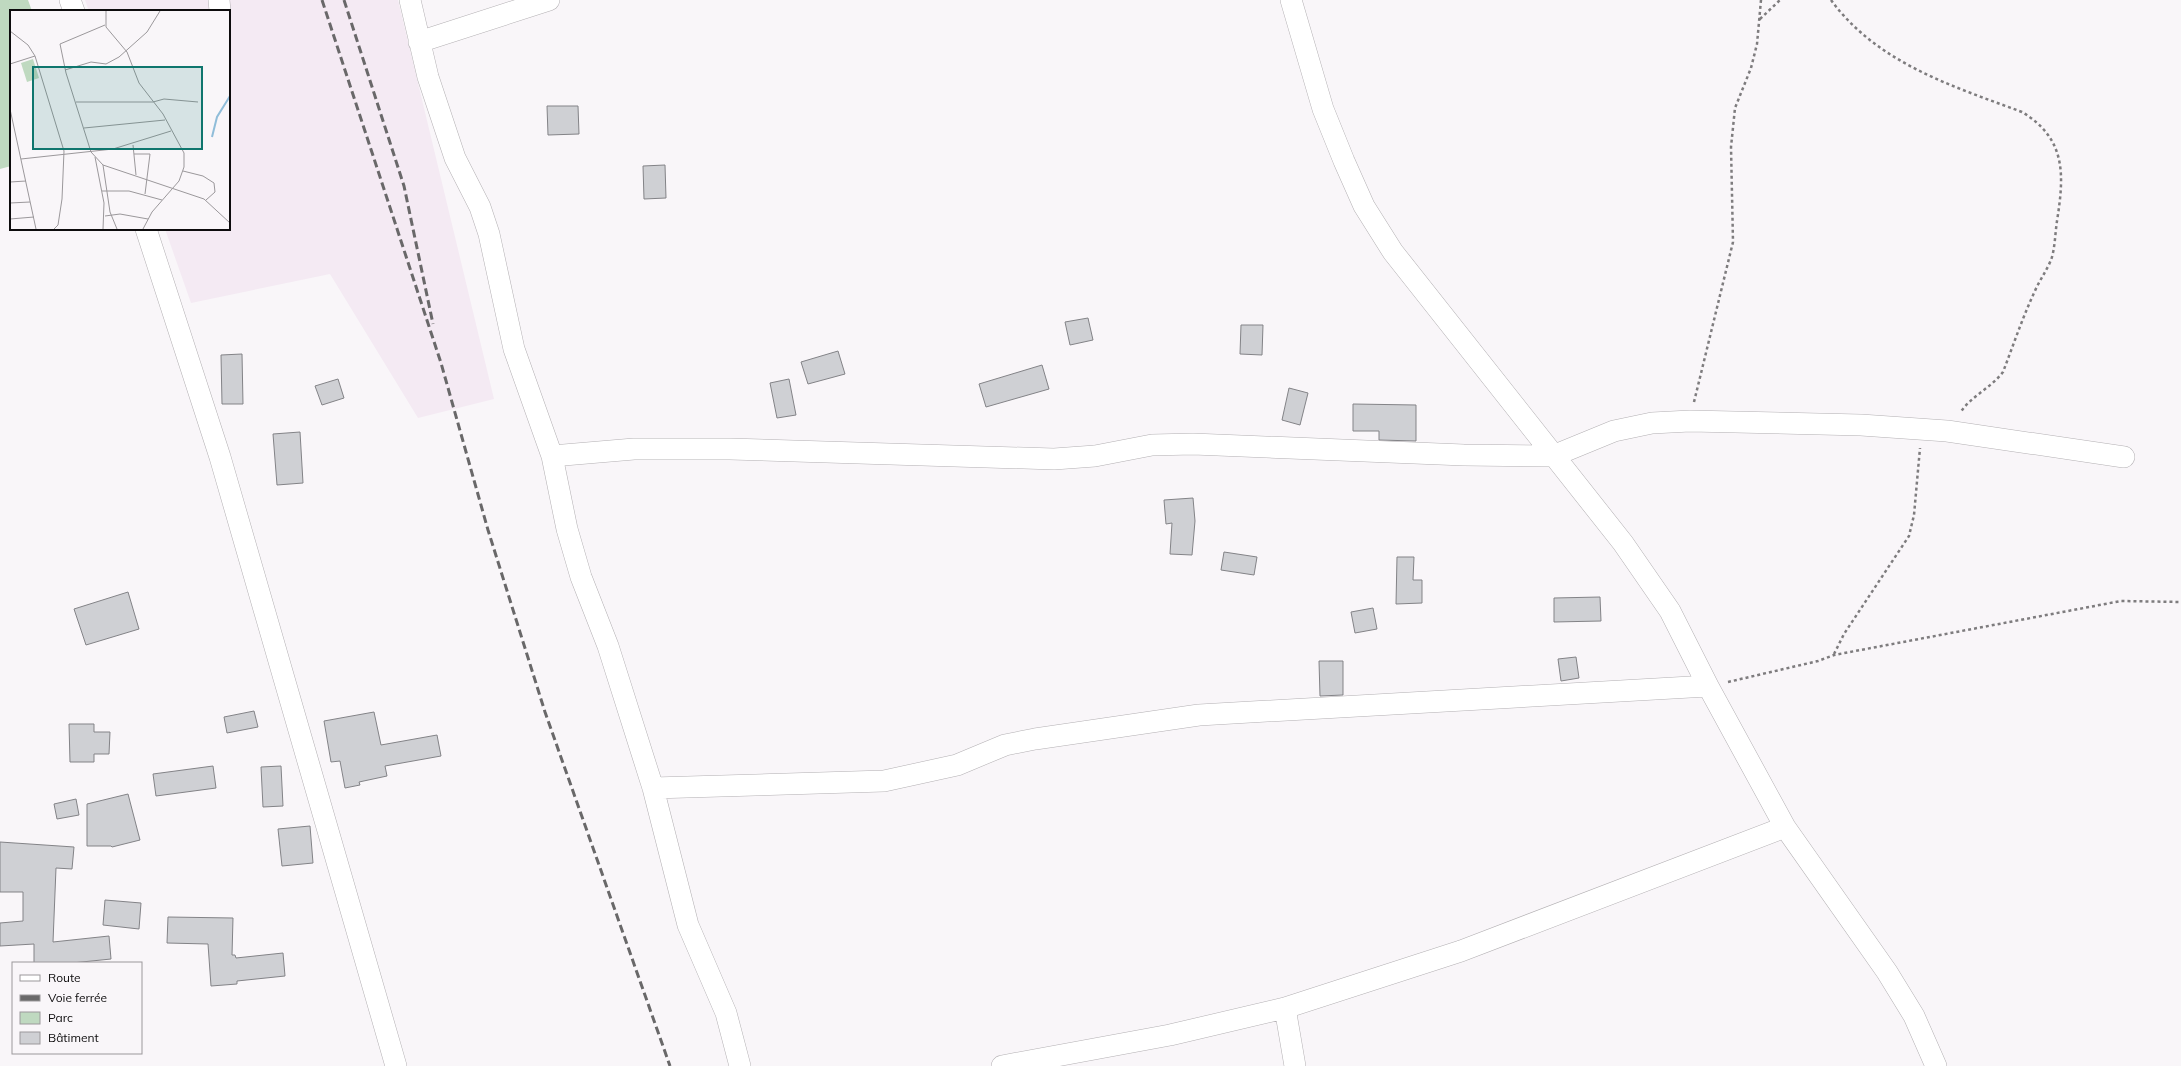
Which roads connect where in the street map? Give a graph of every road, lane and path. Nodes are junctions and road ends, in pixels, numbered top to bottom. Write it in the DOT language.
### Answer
graph roads {
  1 [pos="70,0"];
  2 [pos="219,0"];
  3 [pos="410,0"];
  4 [pos="549,0"];
  5 [pos="1291,0"];
  6 [pos="1761,0"];
  7 [pos="1780,0"];
  8 [pos="1831,0"];
  9 [pos="74,10"];
  10 [pos="220,10"];
  11 [pos="1759,19"];
  12 [pos="419,42"];
  13 [pos="146,230"];
  14 [pos="1690,420"];
  15 [pos="1922,430"];
  16 [pos="1947,431"];
  17 [pos="552,456"];
  18 [pos="1553,456"];
  19 [pos="2124,458"];
  20 [pos="2181,602"];
  21 [pos="1834,655"];
  22 [pos="1708,686"];
  23 [pos="652,788"];
  24 [pos="1785,827"];
  25 [pos="1285,1008"];
  26 [pos="396,1066"];
  27 [pos="740,1066"];
  28 [pos="1002,1066"];
  29 [pos="1295,1066"];
  30 [pos="1936,1066"];
  1 -- 9 [label="street"];
  2 -- 10 [label="street"];
  3 -- 12 [label="street"];
  4 -- 12 [label="street"];
  5 -- 18 [label="street"];
  6 -- 11 [label="path"];
  7 -- 11 [label="path"];
  8 -- 16 [label="path"];
  11 -- 14 [label="path"];
  12 -- 17 [label="street"];
  13 -- 26 [label="street"];
  14 -- 15 [label="street"];
  14 -- 18 [label="street"];
  15 -- 16 [label="street"];
  15 -- 21 [label="path"];
  16 -- 19 [label="street"];
  17 -- 18 [label="street"];
  17 -- 23 [label="street"];
  18 -- 22 [label="street"];
  20 -- 21 [label="path"];
  21 -- 22 [label="path"];
  22 -- 23 [label="street"];
  22 -- 24 [label="street"];
  23 -- 27 [label="street"];
  24 -- 25 [label="street"];
  24 -- 30 [label="street"];
  25 -- 28 [label="street"];
  25 -- 29 [label="street"];
}
